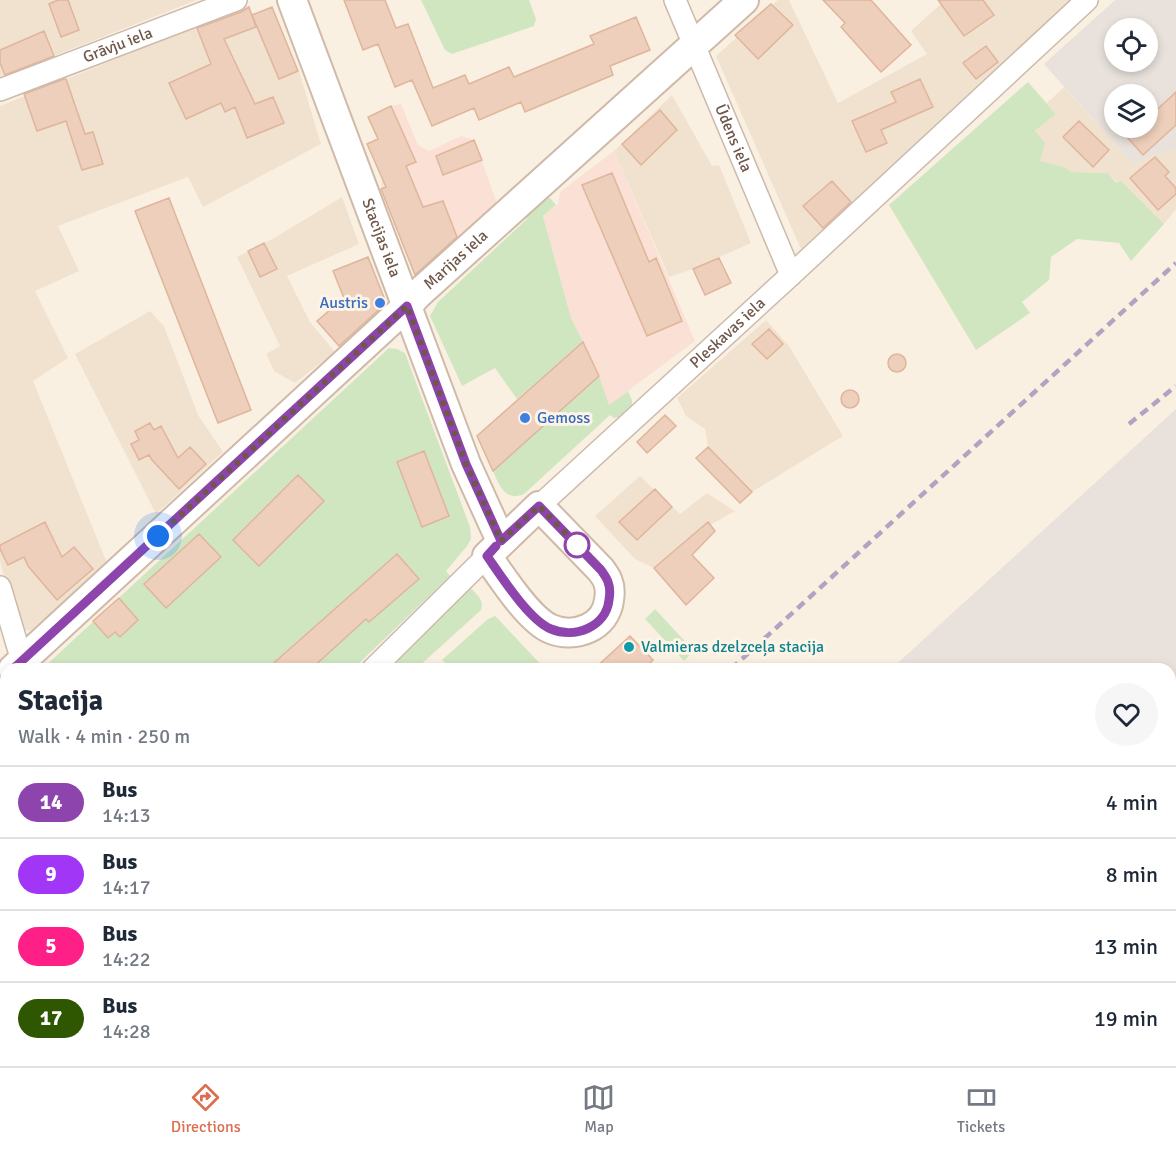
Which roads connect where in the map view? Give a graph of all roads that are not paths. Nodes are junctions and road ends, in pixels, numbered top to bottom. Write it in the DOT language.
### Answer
graph roads {
  1 [pos="236,0"];
  2 [pos="292,0"];
  3 [pos="675,0"];
  4 [pos="744,0"];
  5 [pos="1087,0"];
  6 [pos="694,45"];
  7 [pos="0,90"];
  8 [pos="791,275"];
  9 [pos="407,306"];
  10 [pos="539,506"];
  11 [pos="494,548"];
  12 [pos="0,587"];
  13 [pos="13,663"];
  14 [pos="20,663"];
  15 [pos="379,663"];
  1 -- 7 [label="street, Grāvju iela"];
  2 -- 9 [label="street, Stacijas iela"];
  3 -- 6 [label="street, Ūdens iela"];
  4 -- 6 [label="street, Marijas iela"];
  5 -- 8 [label="street, Pleskavas iela"];
  6 -- 8 [label="street, Ūdens iela"];
  6 -- 9 [label="street, Marijas iela"];
  8 -- 10 [label="street, Pleskavas iela"];
  9 -- 11 [label="street, Stacijas iela"];
  9 -- 14 [label="street, Marijas iela"];
  10 -- 11 [label="street, Pleskavas iela"];
  10 -- 11 [label="street, Stacijas iela"];
  11 -- 15 [label="street, Pleskavas iela"];
  12 -- 13 [label="street"];
}
